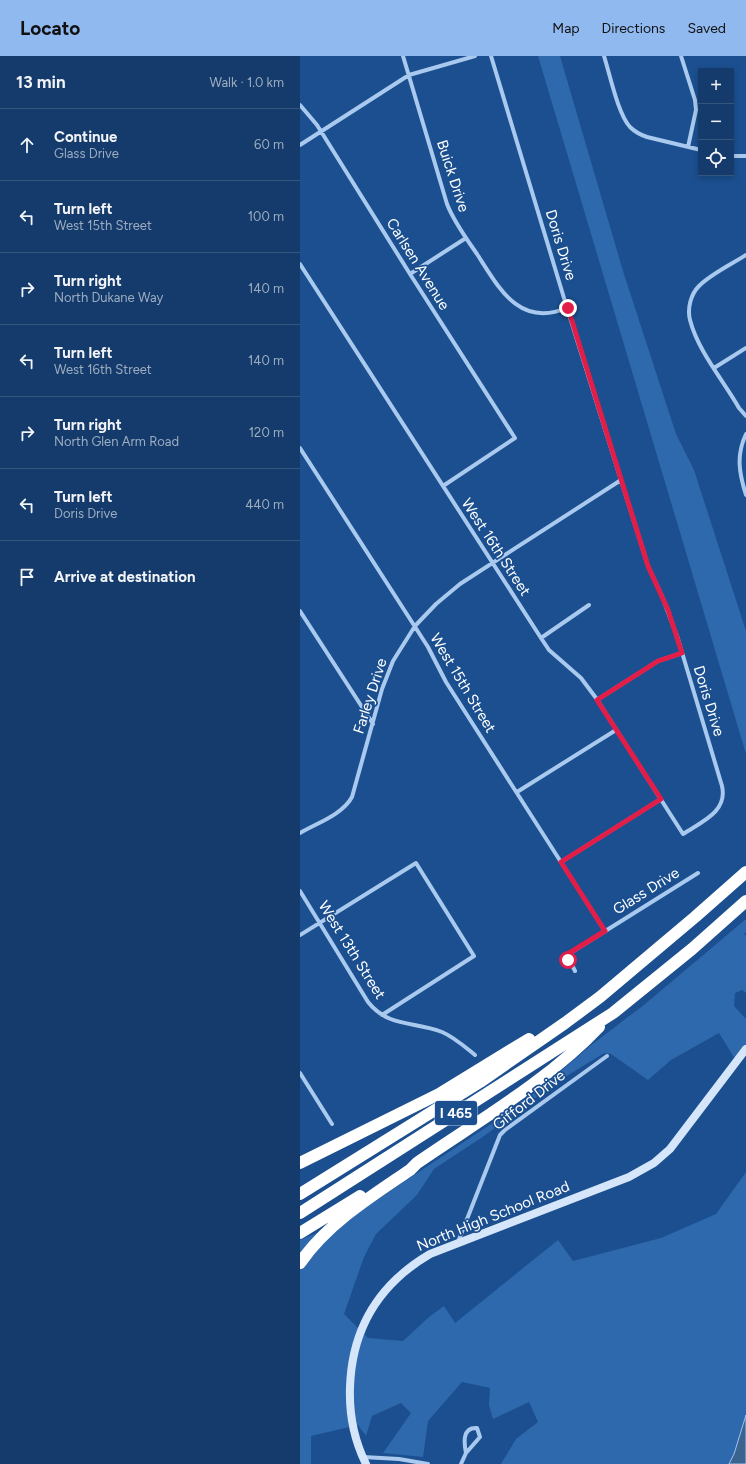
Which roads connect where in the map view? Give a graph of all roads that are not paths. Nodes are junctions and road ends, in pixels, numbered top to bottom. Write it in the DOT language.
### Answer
graph roads {
  1 [pos="403,56"];
  2 [pos="475,56"];
  3 [pos="491,56"];
  4 [pos="604,56"];
  5 [pos="681,56"];
  6 [pos="409,75"];
  7 [pos="300,105"];
  8 [pos="321,132"];
  9 [pos="300,145"];
  10 [pos="688,147"];
  11 [pos="698,149"];
  12 [pos="734,156"];
  13 [pos="746,156"];
  14 [pos="466,238"];
  15 [pos="746,255"];
  16 [pos="300,264"];
  17 [pos="410,274"];
  18 [pos="568,308"];
  19 [pos="746,348"];
  20 [pos="714,368"];
  21 [pos="746,416"];
  22 [pos="746,434"];
  23 [pos="300,448"];
  24 [pos="621,480"];
  25 [pos="443,486"];
  26 [pos="746,495"];
  27 [pos="492,563"];
  28 [pos="589,605"];
  29 [pos="300,611"];
  30 [pos="415,626"];
  31 [pos="541,638"];
  32 [pos="682,653"];
  33 [pos="597,700"];
  34 [pos="373,724"];
  35 [pos="616,730"];
  36 [pos="517,792"];
  37 [pos="661,799"];
  38 [pos="300,833"];
  39 [pos="683,834"];
  40 [pos="561,862"];
  41 [pos="746,872"];
  42 [pos="698,873"];
  43 [pos="300,891"];
  44 [pos="746,901"];
  45 [pos="320,923"];
  46 [pos="605,931"];
  47 [pos="300,935"];
  48 [pos="575,971"];
  49 [pos="613,1012"];
  50 [pos="382,1015"];
  51 [pos="564,1023"];
  52 [pos="746,1049"];
  53 [pos="475,1055"];
  54 [pos="607,1056"];
  55 [pos="300,1073"];
  56 [pos="332,1124"];
  57 [pos="300,1163"];
  58 [pos="417,1163"];
  59 [pos="300,1194"];
  60 [pos="300,1213"];
  61 [pos="300,1233"];
  62 [pos="458,1243"];
  63 [pos="300,1263"];
  64 [pos="466,1454"];
  65 [pos="365,1461"];
  66 [pos="428,1464"];
  67 [pos="461,1464"];
  1 -- 6 [label="street, Buick Drive"];
  2 -- 6 [label="street"];
  3 -- 18 [label="street, Doris Drive"];
  4 -- 10 [label="street"];
  5 -- 10 [label="street"];
  6 -- 8 [label="street"];
  6 -- 14 [label="street, Buick Drive"];
  7 -- 8 [label="street, Carlsen Avenue"];
  8 -- 9 [label="street"];
  8 -- 17 [label="street, Carlsen Avenue"];
  10 -- 11 [label="street"];
  12 -- 13 [label="street"];
  14 -- 17 [label="street"];
  14 -- 18 [label="street, Buick Drive"];
  15 -- 20 [label="street"];
  16 -- 25 [label="street, West 16th Street"];
  17 -- 25 [label="street, Carlsen Avenue"];
  18 -- 24 [label="street, Doris Drive"];
  19 -- 20 [label="street"];
  20 -- 21 [label="street"];
  22 -- 26 [label="street"];
  23 -- 30 [label="street, West 15th Street"];
  24 -- 27 [label="street, Farley Drive"];
  24 -- 32 [label="street, Doris Drive"];
  25 -- 27 [label="street, West 16th Street"];
  27 -- 30 [label="street, Farley Drive"];
  27 -- 31 [label="street, West 16th Street"];
  28 -- 31 [label="street"];
  29 -- 34 [label="street"];
  30 -- 34 [label="street, Farley Drive"];
  30 -- 36 [label="street, West 15th Street"];
  31 -- 33 [label="street, West 16th Street"];
  32 -- 33 [label="street"];
  32 -- 39 [label="street, Doris Drive"];
  33 -- 35 [label="street, West 16th Street"];
  34 -- 38 [label="street, Farley Drive"];
  35 -- 36 [label="street"];
  35 -- 37 [label="street, West 16th Street"];
  36 -- 40 [label="street, West 15th Street"];
  37 -- 39 [label="street, West 16th Street"];
  37 -- 40 [label="street"];
  40 -- 46 [label="street, West 15th Street"];
  41 -- 51 [label="highway, I 465"];
  42 -- 46 [label="street, Glass Drive"];
  43 -- 45 [label="street, West 13th Street"];
  44 -- 49 [label="highway, I 465"];
  45 -- 47 [label="street"];
  45 -- 50 [label="street, West 13th Street"];
  45 -- 50 [label="street"];
  46 -- 48 [label="street, Glass Drive"];
  49 -- 58 [label="highway"];
  49 -- 60 [label="highway, I 465"];
  50 -- 53 [label="street, West 13th Street"];
  51 -- 57 [label="highway"];
  51 -- 59 [label="highway, I 465"];
  52 -- 62 [label="street, North High School Road"];
  54 -- 62 [label="street, Gifford Drive"];
  55 -- 56 [label="street"];
  58 -- 61 [label="highway"];
  58 -- 63 [label="highway"];
  62 -- 65 [label="street, North High School Road"];
  64 -- 64 [label="street"];
  64 -- 67 [label="street"];
  65 -- 66 [label="street"];
}
